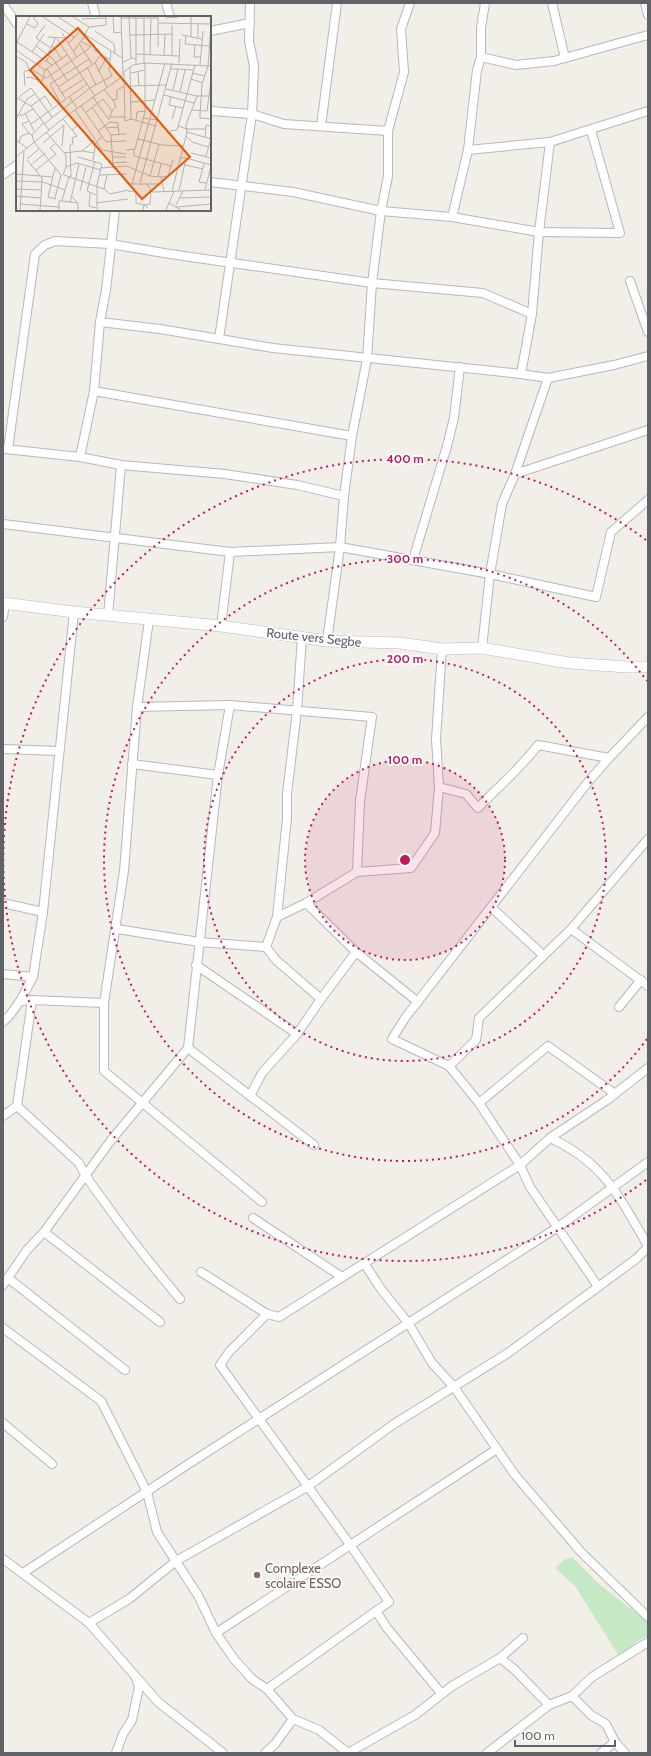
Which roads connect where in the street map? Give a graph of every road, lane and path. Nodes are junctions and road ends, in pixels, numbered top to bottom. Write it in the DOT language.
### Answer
graph roads {
  1 [pos="92,3"];
  2 [pos="166,3"];
  3 [pos="250,3"];
  4 [pos="337,3"];
  5 [pos="410,3"];
  6 [pos="485,3"];
  7 [pos="552,3"];
  8 [pos="645,3"];
  9 [pos="3,4"];
  10 [pos="648,15"];
  11 [pos="96,16"];
  12 [pos="170,16"];
  13 [pos="16,23"];
  14 [pos="250,23"];
  15 [pos="211,32"];
  16 [pos="648,35"];
  17 [pos="481,57"];
  18 [pos="565,58"];
  19 [pos="648,110"];
  20 [pos="211,111"];
  21 [pos="252,114"];
  22 [pos="321,126"];
  23 [pos="591,130"];
  24 [pos="388,131"];
  25 [pos="550,142"];
  26 [pos="468,150"];
  27 [pos="16,166"];
  28 [pos="3,173"];
  29 [pos="211,182"];
  30 [pos="242,185"];
  31 [pos="115,211"];
  32 [pos="381,211"];
  33 [pos="452,217"];
  34 [pos="539,232"];
  35 [pos="110,244"];
  36 [pos="230,262"];
  37 [pos="630,281"];
  38 [pos="372,283"];
  39 [pos="532,314"];
  40 [pos="100,322"];
  41 [pos="648,332"];
  42 [pos="219,339"];
  43 [pos="648,356"];
  44 [pos="367,358"];
  45 [pos="460,367"];
  46 [pos="521,374"];
  47 [pos="548,378"];
  48 [pos="94,391"];
  49 [pos="648,430"];
  50 [pos="352,436"];
  51 [pos="6,449"];
  52 [pos="80,457"];
  53 [pos="121,465"];
  54 [pos="515,474"];
  55 [pos="344,496"];
  56 [pos="648,500"];
  57 [pos="3,524"];
  58 [pos="114,538"];
  59 [pos="340,548"];
  60 [pos="230,552"];
  61 [pos="413,560"];
  62 [pos="490,574"];
  63 [pos="4,603"];
  64 [pos="74,612"];
  65 [pos="108,616"];
  66 [pos="3,617"];
  67 [pos="149,620"];
  68 [pos="221,626"];
  69 [pos="302,638"];
  70 [pos="327,641"];
  71 [pos="482,648"];
  72 [pos="442,649"];
  73 [pos="648,667"];
  74 [pos="230,705"];
  75 [pos="137,707"];
  76 [pos="297,710"];
  77 [pos="648,717"];
  78 [pos="3,748"];
  79 [pos="59,751"];
  80 [pos="609,758"];
  81 [pos="132,764"];
  82 [pos="218,775"];
  83 [pos="439,787"];
  84 [pos="648,838"];
  85 [pos="357,872"];
  86 [pos="3,903"];
  87 [pos="306,903"];
  88 [pos="491,907"];
  89 [pos="43,912"];
  90 [pos="277,918"];
  91 [pos="117,929"];
  92 [pos="571,930"];
  93 [pos="199,942"];
  94 [pos="266,947"];
  95 [pos="356,952"];
  96 [pos="543,955"];
  97 [pos="196,965"];
  98 [pos="3,974"];
  99 [pos="33,977"];
  100 [pos="641,980"];
  101 [pos="648,986"];
  102 [pos="321,999"];
  103 [pos="32,1000"];
  104 [pos="20,1001"];
  105 [pos="418,1002"];
  106 [pos="104,1003"];
  107 [pos="619,1007"];
  108 [pos="3,1022"];
  109 [pos="297,1034"];
  110 [pos="188,1048"];
  111 [pos="449,1066"];
  112 [pos="648,1068"];
  113 [pos="615,1094"];
  114 [pos="250,1096"];
  115 [pos="142,1102"];
  116 [pos="479,1103"];
  117 [pos="17,1106"];
  118 [pos="3,1116"];
  119 [pos="550,1138"];
  120 [pos="314,1145"];
  121 [pos="648,1162"];
  122 [pos="520,1165"];
  123 [pos="85,1174"];
  124 [pos="613,1187"];
  125 [pos="262,1202"];
  126 [pos="253,1218"];
  127 [pos="558,1227"];
  128 [pos="44,1232"];
  129 [pos="648,1247"];
  130 [pos="364,1262"];
  131 [pos="202,1272"];
  132 [pos="342,1277"];
  133 [pos="6,1281"];
  134 [pos="597,1285"];
  135 [pos="180,1299"];
  136 [pos="267,1314"];
  137 [pos="160,1322"];
  138 [pos="408,1324"];
  139 [pos="3,1328"];
  140 [pos="125,1370"];
  141 [pos="454,1387"];
  142 [pos="260,1418"];
  143 [pos="3,1423"];
  144 [pos="497,1449"];
  145 [pos="52,1464"];
  146 [pos="307,1487"];
  147 [pos="147,1492"];
  148 [pos="352,1546"];
  149 [pos="3,1559"];
  150 [pos="176,1561"];
  151 [pos="23,1573"];
  152 [pos="376,1611"];
  153 [pos="648,1617"];
  154 [pos="89,1623"];
  155 [pos="216,1633"];
  156 [pos="523,1638"];
  157 [pos="648,1642"];
  158 [pos="500,1658"];
  159 [pos="135,1676"];
  160 [pos="266,1689"];
  161 [pos="441,1693"];
  162 [pos="572,1696"];
  163 [pos="549,1705"];
  164 [pos="293,1719"];
  165 [pos="615,1742"];
  166 [pos="116,1753"];
  167 [pos="223,1753"];
  168 [pos="265,1753"];
  169 [pos="348,1753"];
  170 [pos="487,1753"];
  171 [pos="601,1753"];
  172 [pos="625,1753"];
  1 -- 11 [label="street"];
  2 -- 12 [label="street"];
  3 -- 14 [label="street"];
  4 -- 22 [label="street"];
  5 -- 24 [label="street"];
  6 -- 17 [label="street"];
  7 -- 18 [label="street"];
  8 -- 10 [label="street"];
  9 -- 13 [label="street"];
  14 -- 15 [label="street"];
  14 -- 21 [label="street"];
  16 -- 18 [label="street"];
  17 -- 18 [label="street"];
  17 -- 26 [label="street"];
  19 -- 23 [label="street"];
  20 -- 21 [label="street"];
  21 -- 22 [label="street"];
  21 -- 30 [label="street"];
  22 -- 24 [label="street"];
  23 -- 25 [label="street"];
  23 -- 34 [label="street"];
  24 -- 32 [label="street"];
  25 -- 26 [label="street"];
  25 -- 34 [label="street"];
  26 -- 33 [label="street"];
  27 -- 28 [label="street"];
  29 -- 30 [label="street"];
  30 -- 32 [label="street"];
  30 -- 36 [label="street"];
  31 -- 35 [label="street"];
  32 -- 33 [label="street"];
  32 -- 38 [label="street"];
  33 -- 34 [label="street"];
  34 -- 39 [label="street"];
  35 -- 36 [label="street"];
  35 -- 40 [label="street"];
  35 -- 51 [label="street"];
  36 -- 38 [label="street"];
  36 -- 42 [label="street"];
  37 -- 41 [label="street"];
  38 -- 39 [label="street"];
  38 -- 44 [label="street"];
  39 -- 46 [label="street"];
  40 -- 42 [label="street"];
  40 -- 48 [label="street"];
  42 -- 44 [label="street"];
  43 -- 47 [label="street"];
  44 -- 45 [label="street"];
  44 -- 50 [label="street"];
  45 -- 46 [label="street"];
  45 -- 61 [label="street"];
  46 -- 47 [label="street"];
  47 -- 54 [label="street"];
  48 -- 50 [label="street"];
  48 -- 52 [label="street"];
  49 -- 54 [label="street"];
  50 -- 55 [label="street"];
  51 -- 52 [label="street"];
  52 -- 53 [label="street"];
  53 -- 55 [label="street"];
  53 -- 58 [label="street"];
  54 -- 62 [label="street"];
  55 -- 59 [label="street"];
  56 -- 62 [label="street"];
  57 -- 58 [label="street"];
  58 -- 60 [label="street"];
  58 -- 65 [label="street"];
  59 -- 60 [label="street"];
  59 -- 61 [label="street"];
  59 -- 70 [label="street"];
  60 -- 68 [label="street"];
  61 -- 62 [label="street"];
  62 -- 71 [label="street"];
  63 -- 64 [label="main road, Route vers Segbe"];
  63 -- 66 [label="street"];
  64 -- 65 [label="main road, Route vers Segbe"];
  64 -- 79 [label="street"];
  65 -- 67 [label="main road, Route vers Segbe"];
  67 -- 68 [label="main road, Route vers Segbe"];
  67 -- 75 [label="street"];
  68 -- 69 [label="main road, Route vers Segbe"];
  69 -- 70 [label="main road, Route vers Segbe"];
  69 -- 76 [label="street"];
  70 -- 72 [label="main road, Route vers Segbe"];
  71 -- 72 [label="main road, Route vers Segbe"];
  71 -- 73 [label="main road, Route vers Segbe"];
  72 -- 83 [label="street"];
  74 -- 75 [label="street"];
  74 -- 76 [label="street"];
  74 -- 82 [label="street"];
  75 -- 81 [label="street"];
  76 -- 85 [label="street"];
  76 -- 90 [label="street"];
  77 -- 80 [label="street"];
  78 -- 79 [label="street"];
  79 -- 89 [label="street"];
  80 -- 83 [label="street"];
  80 -- 88 [label="street"];
  81 -- 82 [label="street"];
  81 -- 91 [label="street"];
  82 -- 93 [label="street"];
  83 -- 85 [label="street"];
  84 -- 92 [label="street"];
  85 -- 87 [label="street"];
  86 -- 89 [label="street"];
  87 -- 90 [label="street"];
  87 -- 95 [label="street"];
  88 -- 96 [label="street"];
  88 -- 105 [label="street"];
  89 -- 99 [label="street"];
  90 -- 94 [label="street"];
  91 -- 93 [label="street"];
  91 -- 106 [label="street"];
  92 -- 96 [label="street"];
  92 -- 100 [label="street"];
  93 -- 94 [label="street"];
  93 -- 97 [label="street"];
  94 -- 102 [label="street"];
  95 -- 102 [label="street"];
  95 -- 105 [label="street"];
  96 -- 111 [label="street"];
  97 -- 109 [label="street"];
  97 -- 110 [label="street"];
  98 -- 99 [label="street"];
  99 -- 104 [label="street"];
  100 -- 101 [label="street"];
  100 -- 107 [label="street"];
  102 -- 109 [label="street"];
  103 -- 104 [label="street"];
  103 -- 106 [label="street"];
  103 -- 117 [label="street"];
  104 -- 108 [label="street"];
  105 -- 111 [label="street"];
  106 -- 115 [label="street"];
  109 -- 114 [label="street"];
  110 -- 114 [label="street"];
  110 -- 115 [label="street"];
  111 -- 116 [label="street"];
  112 -- 113 [label="street"];
  113 -- 116 [label="street"];
  113 -- 119 [label="street"];
  114 -- 120 [label="street"];
  115 -- 123 [label="street"];
  115 -- 125 [label="street"];
  116 -- 122 [label="street"];
  117 -- 118 [label="street"];
  117 -- 123 [label="street"];
  119 -- 122 [label="street"];
  119 -- 124 [label="street"];
  121 -- 124 [label="street"];
  122 -- 127 [label="street"];
  122 -- 130 [label="street"];
  123 -- 128 [label="street"];
  123 -- 135 [label="street"];
  124 -- 127 [label="street"];
  124 -- 129 [label="street"];
  126 -- 132 [label="street"];
  127 -- 134 [label="street"];
  127 -- 138 [label="street"];
  128 -- 133 [label="street"];
  128 -- 137 [label="street"];
  129 -- 134 [label="street"];
  130 -- 132 [label="street"];
  130 -- 138 [label="street"];
  131 -- 136 [label="street"];
  132 -- 136 [label="street"];
  133 -- 140 [label="street"];
  134 -- 141 [label="street"];
  136 -- 142 [label="street"];
  138 -- 141 [label="street"];
  138 -- 142 [label="street"];
  139 -- 147 [label="street"];
  141 -- 144 [label="street"];
  141 -- 146 [label="street"];
  142 -- 146 [label="street"];
  142 -- 147 [label="street"];
  143 -- 145 [label="street"];
  144 -- 148 [label="street"];
  144 -- 153 [label="street"];
  146 -- 148 [label="street"];
  146 -- 150 [label="street"];
  147 -- 150 [label="street"];
  147 -- 151 [label="street"];
  148 -- 152 [label="street"];
  148 -- 155 [label="street"];
  149 -- 151 [label="street"];
  150 -- 154 [label="street"];
  150 -- 155 [label="street"];
  151 -- 154 [label="street"];
  152 -- 160 [label="street"];
  152 -- 161 [label="street"];
  154 -- 159 [label="street"];
  155 -- 160 [label="street"];
  156 -- 158 [label="street"];
  157 -- 162 [label="street"];
  158 -- 161 [label="street"];
  158 -- 163 [label="street"];
  159 -- 166 [label="street"];
  159 -- 167 [label="street"];
  160 -- 164 [label="street"];
  161 -- 169 [label="street"];
  162 -- 163 [label="street"];
  162 -- 165 [label="street"];
  163 -- 170 [label="street"];
  164 -- 168 [label="street"];
  164 -- 169 [label="street"];
  165 -- 171 [label="street"];
  165 -- 172 [label="street"];
}
